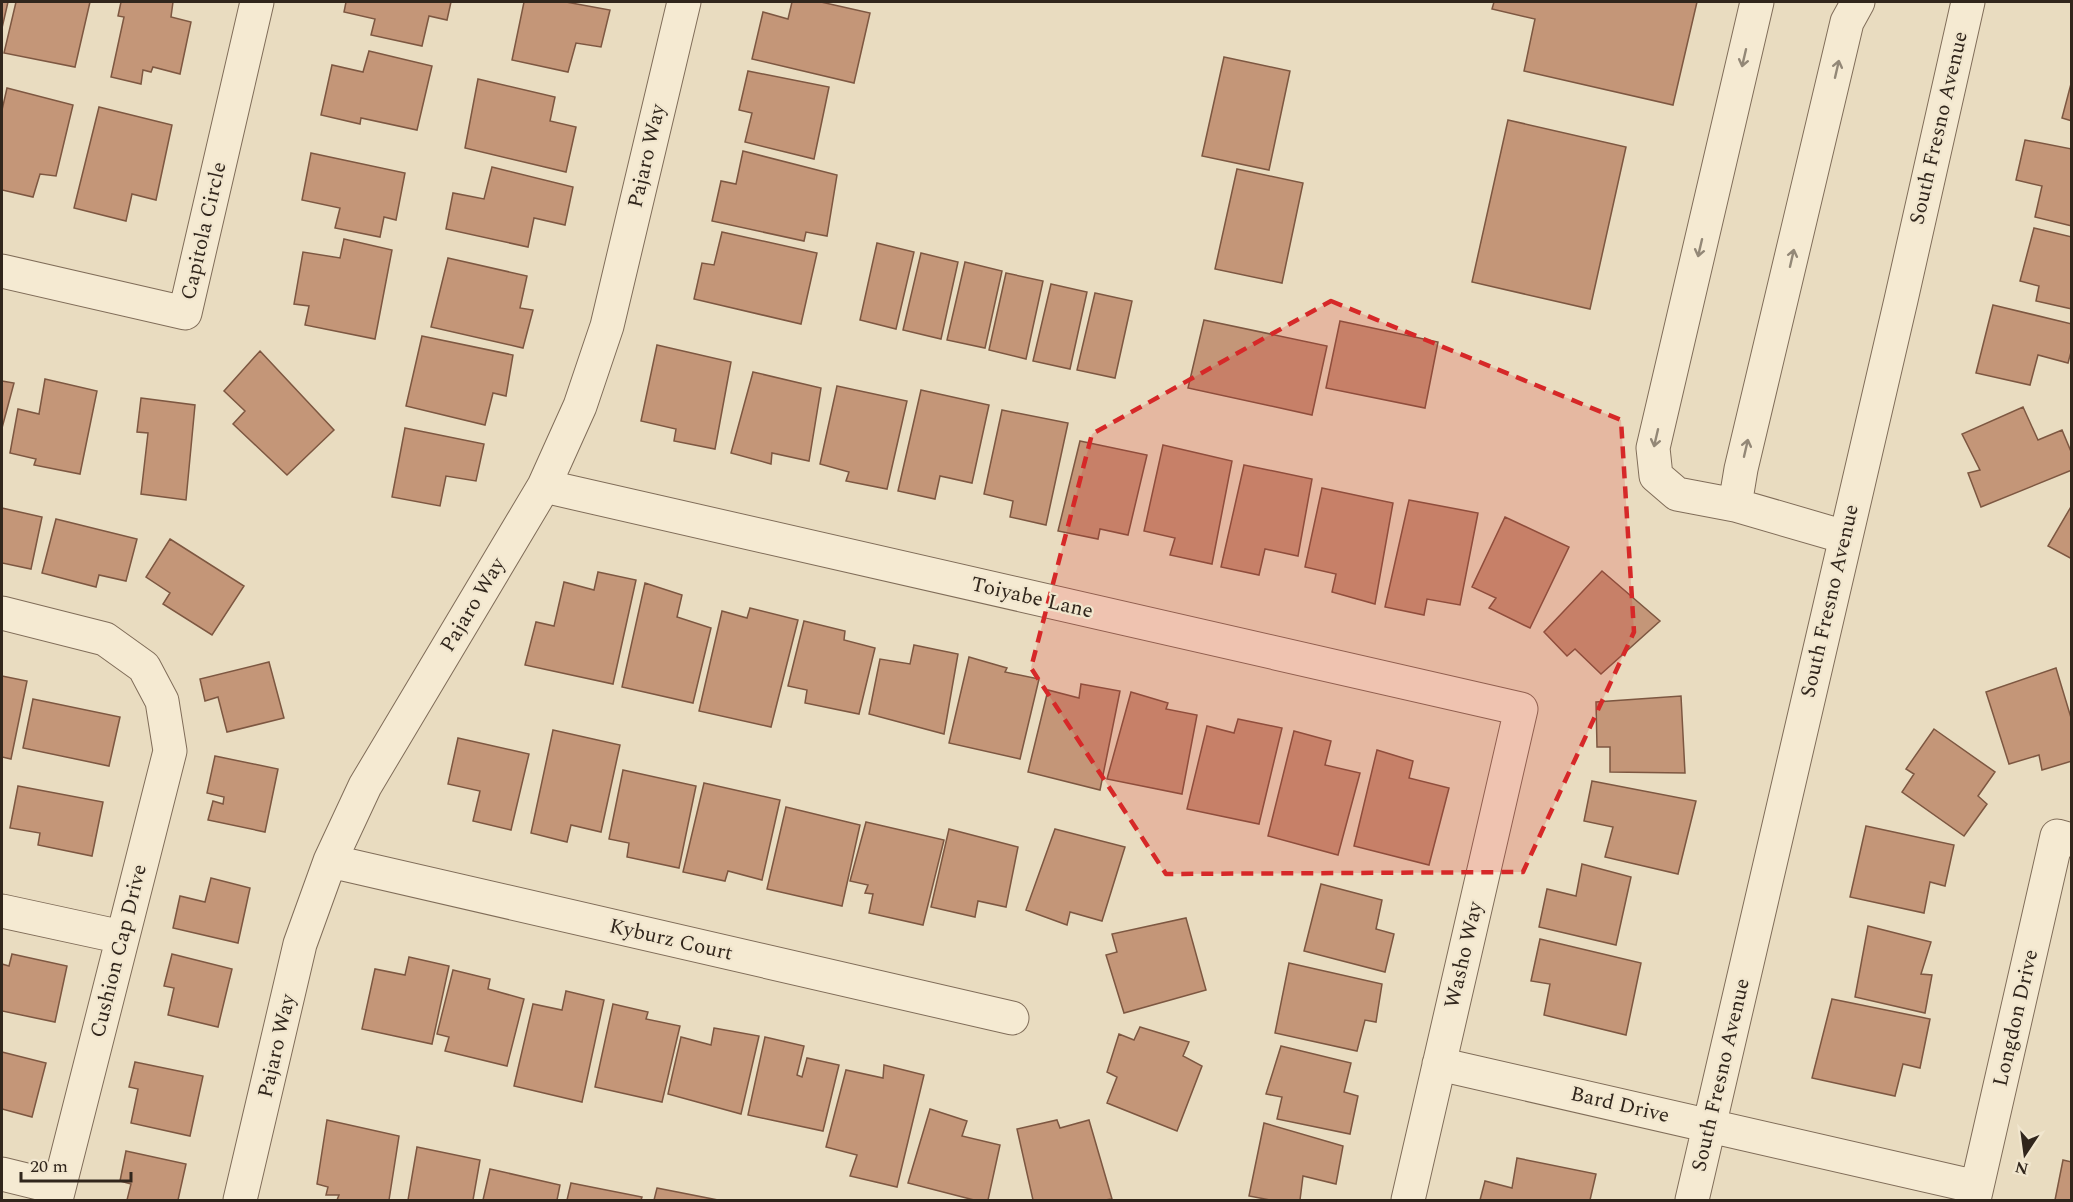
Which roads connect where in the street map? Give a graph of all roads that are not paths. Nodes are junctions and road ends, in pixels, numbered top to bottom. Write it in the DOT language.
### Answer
graph roads {
  1 [pos="256,2"];
  2 [pos="684,2"];
  3 [pos="1758,2"];
  4 [pos="1858,2"];
  5 [pos="1968,2"];
  6 [pos="2,271"];
  7 [pos="544,486"];
  8 [pos="1735,506"];
  9 [pos="1845,537"];
  10 [pos="2,613"];
  11 [pos="1521,709"];
  12 [pos="2065,838"];
  13 [pos="330,861"];
  14 [pos="2,911"];
  15 [pos="122,937"];
  16 [pos="1012,1018"];
  17 [pos="1439,1064"];
  18 [pos="1709,1125"];
  19 [pos="2,1174"];
  20 [pos="58,1194"];
  21 [pos="1976,1194"];
  22 [pos="240,1200"];
  23 [pos="1408,1200"];
  24 [pos="1692,1200"];
  1 -- 6 [label="street, Capitola Circle"];
  2 -- 7 [label="street, Pajaro Way"];
  3 -- 8 [label="street, one-way"];
  8 -- 4 [label="street, one-way"];
  5 -- 9 [label="street, South Fresno Avenue"];
  7 -- 11 [label="street, Toiyabe Lane"];
  7 -- 13 [label="street, Pajaro Way"];
  8 -- 9 [label="street"];
  9 -- 18 [label="street, South Fresno Avenue"];
  10 -- 15 [label="street, Cushion Cap Drive"];
  11 -- 17 [label="street, Washo Way"];
  12 -- 21 [label="street, Longdon Drive"];
  13 -- 16 [label="street, Kyburz Court"];
  13 -- 22 [label="street, Pajaro Way"];
  14 -- 15 [label="street"];
  15 -- 20 [label="street, Cushion Cap Drive"];
  17 -- 18 [label="street, Bard Drive"];
  17 -- 23 [label="street, Washo Way"];
  18 -- 21 [label="street, Bard Drive"];
  18 -- 24 [label="street, South Fresno Avenue"];
  19 -- 20 [label="street"];
}
